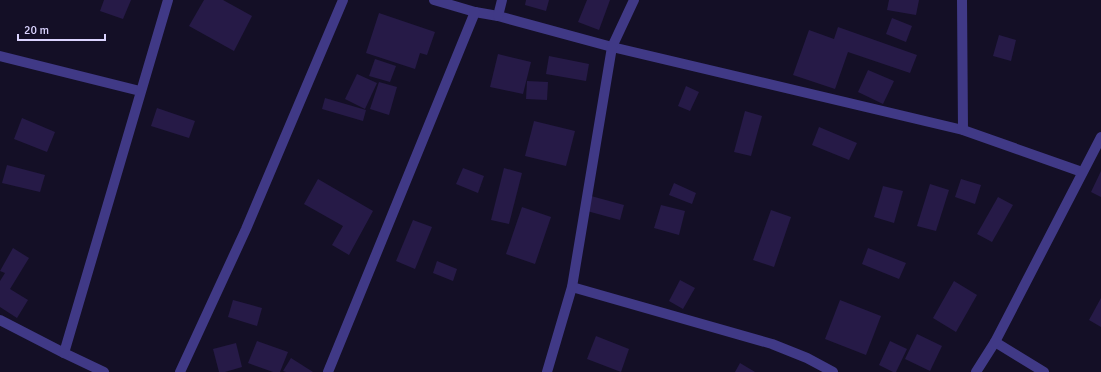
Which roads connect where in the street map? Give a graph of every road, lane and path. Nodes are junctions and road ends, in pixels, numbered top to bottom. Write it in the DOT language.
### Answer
graph roads {
  1 [pos="168,0"];
  2 [pos="343,0"];
  3 [pos="434,0"];
  4 [pos="502,0"];
  5 [pos="634,0"];
  6 [pos="962,0"];
  7 [pos="474,12"];
  8 [pos="498,16"];
  9 [pos="612,47"];
  10 [pos="0,56"];
  11 [pos="140,91"];
  12 [pos="963,130"];
  13 [pos="1101,137"];
  14 [pos="1082,172"];
  15 [pos="572,287"];
  16 [pos="0,320"];
  17 [pos="994,342"];
  18 [pos="64,353"];
  19 [pos="104,372"];
  20 [pos="180,372"];
  21 [pos="328,372"];
  22 [pos="547,372"];
  23 [pos="833,372"];
  24 [pos="976,372"];
  25 [pos="1044,372"];
  1 -- 11 [label="street"];
  2 -- 20 [label="street"];
  3 -- 7 [label="street"];
  4 -- 8 [label="street"];
  5 -- 9 [label="street"];
  6 -- 12 [label="street"];
  7 -- 8 [label="street"];
  7 -- 21 [label="street"];
  8 -- 9 [label="street"];
  9 -- 12 [label="street"];
  9 -- 15 [label="street"];
  10 -- 11 [label="street"];
  11 -- 18 [label="street"];
  12 -- 14 [label="street"];
  13 -- 14 [label="street"];
  14 -- 17 [label="street"];
  15 -- 22 [label="street"];
  15 -- 23 [label="street"];
  16 -- 18 [label="street"];
  17 -- 24 [label="street"];
  17 -- 25 [label="street"];
  18 -- 19 [label="street"];
}
